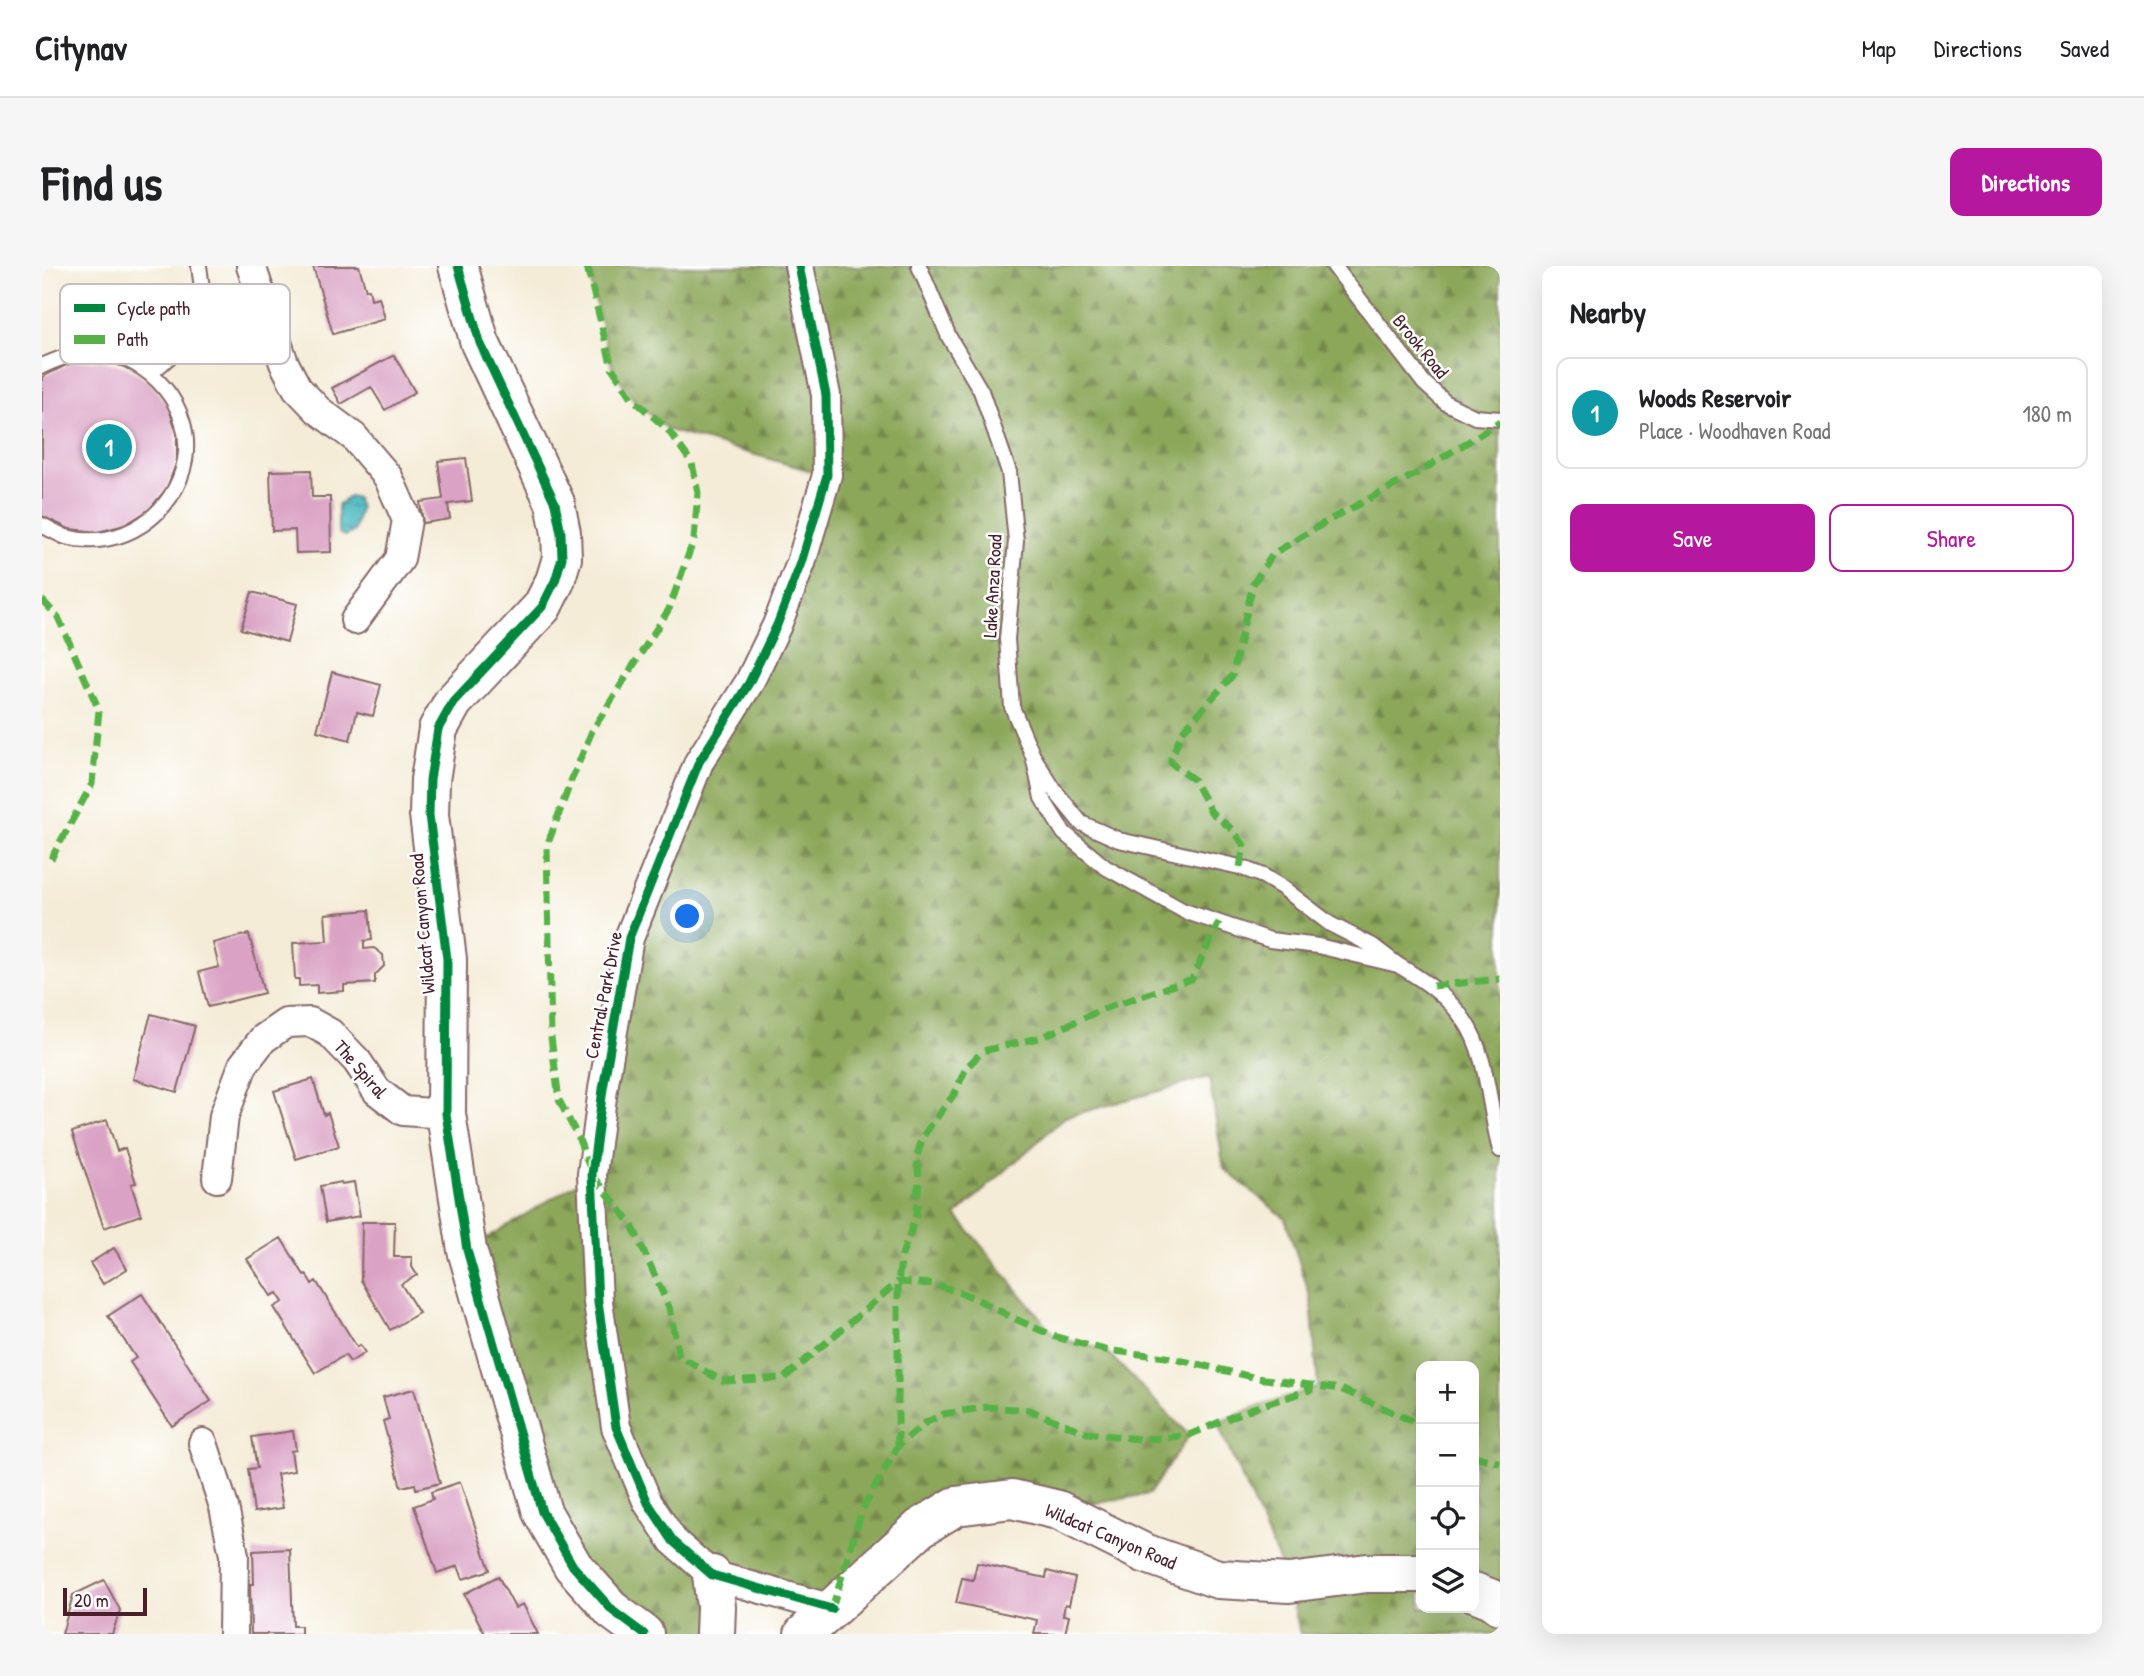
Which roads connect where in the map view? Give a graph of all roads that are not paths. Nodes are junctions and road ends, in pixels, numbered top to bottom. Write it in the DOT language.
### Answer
graph roads {
  1 [pos="199,266"];
  2 [pos="251,266"];
  3 [pos="458,266"];
  4 [pos="799,266"];
  5 [pos="919,266"];
  6 [pos="1334,266"];
  7 [pos="201,284"];
  8 [pos="257,284"];
  9 [pos="60,358"];
  10 [pos="136,364"];
  11 [pos="161,364"];
  12 [pos="285,364"];
  13 [pos="42,366"];
  14 [pos="151,373"];
  15 [pos="1500,419"];
  16 [pos="42,525"];
  17 [pos="355,620"];
  18 [pos="1033,756"];
  19 [pos="1398,965"];
  20 [pos="446,1114"];
  21 [pos="1500,1150"];
  22 [pos="218,1178"];
  23 [pos="203,1443"];
  24 [pos="1416,1573"];
  25 [pos="712,1575"];
  26 [pos="1479,1594"];
  27 [pos="1500,1605"];
  28 [pos="832,1609"];
  29 [pos="233,1634"];
  30 [pos="644,1634"];
  31 [pos="715,1634"];
  32 [pos="804,1634"];
  1 -- 7 [label="lane"];
  2 -- 8 [label="street"];
  3 -- 20 [label="street, Wildcat Canyon Road"];
  4 -- 25 [label="street, Central Park Drive"];
  5 -- 18 [label="lane, Lake Anza Road"];
  6 -- 15 [label="lane, Brook Road"];
  9 -- 13 [label="lane"];
  10 -- 14 [label="lane"];
  11 -- 14 [label="lane"];
  12 -- 17 [label="street"];
  14 -- 16 [label="lane"];
  18 -- 19 [label="lane, Lake Anza Road"];
  18 -- 19 [label="lane, Lake Anza Road"];
  19 -- 21 [label="lane, Lake Anza Road"];
  20 -- 22 [label="street, The Spiral"];
  20 -- 30 [label="street, Wildcat Canyon Road"];
  23 -- 29 [label="street"];
  24 -- 28 [label="street, Wildcat Canyon Road"];
  25 -- 28 [label="street, Central Park Drive"];
  25 -- 31 [label="street"];
  26 -- 27 [label="street"];
  28 -- 32 [label="street, Wildcat Canyon Road"];
}
